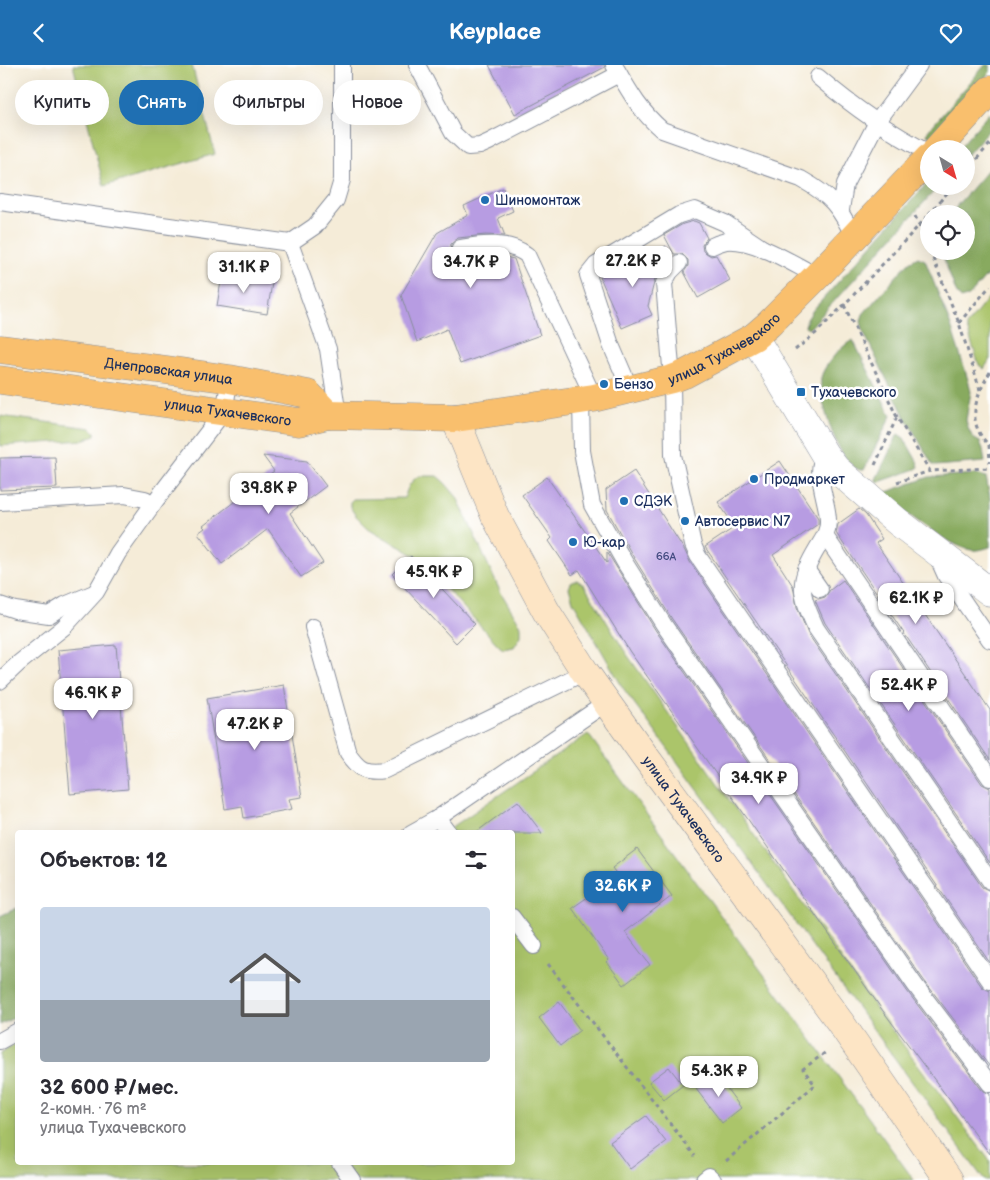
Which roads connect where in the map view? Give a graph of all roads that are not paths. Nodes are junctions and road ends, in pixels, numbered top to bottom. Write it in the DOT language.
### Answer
graph roads {
  1 [pos="342,65"];
  2 [pos="417,65"];
  3 [pos="919,65"];
  4 [pos="616,69"];
  5 [pos="818,77"];
  6 [pos="990,90"];
  7 [pos="877,122"];
  8 [pos="946,140"];
  9 [pos="920,148"];
  10 [pos="920,167"];
  11 [pos="0,202"];
  12 [pos="841,210"];
  13 [pos="854,237"];
  14 [pos="290,243"];
  15 [pos="712,246"];
  16 [pos="460,248"];
  17 [pos="765,250"];
  18 [pos="679,263"];
  19 [pos="817,277"];
  20 [pos="754,337"];
  21 [pos="0,349"];
  22 [pos="230,379"];
  23 [pos="672,379"];
  24 [pos="0,380"];
  25 [pos="630,389"];
  26 [pos="588,399"];
  27 [pos="224,411"];
  28 [pos="333,415"];
  29 [pos="455,418"];
  30 [pos="825,455"];
  31 [pos="0,502"];
  32 [pos="153,504"];
  33 [pos="825,536"];
  34 [pos="928,544"];
  35 [pos="806,569"];
  36 [pos="820,589"];
  37 [pos="96,592"];
  38 [pos="990,592"];
  39 [pos="0,605"];
  40 [pos="313,627"];
  41 [pos="990,641"];
  42 [pos="585,672"];
  43 [pos="0,681"];
  44 [pos="606,703"];
  45 [pos="990,777"];
  46 [pos="438,818"];
  47 [pos="416,830"];
  48 [pos="447,830"];
  49 [pos="990,881"];
  50 [pos="515,921"];
  51 [pos="534,946"];
  52 [pos="990,981"];
  53 [pos="15,1033"];
  54 [pos="0,1041"];
  55 [pos="990,1084"];
  56 [pos="341,1165"];
  57 [pos="352,1180"];
  58 [pos="949,1180"];
  1 -- 14 [label="lane"];
  2 -- 4 [label="lane"];
  3 -- 7 [label="lane"];
  4 -- 12 [label="lane"];
  5 -- 7 [label="lane"];
  6 -- 8 [label="main road"];
  7 -- 9 [label="lane"];
  7 -- 12 [label="lane"];
  10 -- 13 [label="main road, улица Тухачевского"];
  11 -- 14 [label="lane"];
  12 -- 13 [label="lane"];
  13 -- 19 [label="main road, улица Тухачевского"];
  14 -- 28 [label="lane"];
  15 -- 17 [label="lane"];
  16 -- 26 [label="lane"];
  17 -- 19 [label="lane"];
  17 -- 25 [label="lane"];
  18 -- 23 [label="lane"];
  19 -- 20 [label="main road, улица Тухачевского"];
  20 -- 23 [label="main road, улица Тухачевского"];
  20 -- 30 [label="street"];
  21 -- 22 [label="main road, Днепровская улица"];
  22 -- 27 [label="lane"];
  22 -- 28 [label="main road, Днепровская улица"];
  23 -- 25 [label="main road, улица Тухачевского"];
  23 -- 52 [label="lane"];
  24 -- 27 [label="main road, улица Тухачевского"];
  25 -- 26 [label="main road, улица Тухачевского"];
  26 -- 29 [label="main road, улица Тухачевского"];
  26 -- 55 [label="lane"];
  27 -- 28 [label="main road, улица Тухачевского"];
  27 -- 32 [label="lane"];
  28 -- 29 [label="main road, улица Тухачевского"];
  29 -- 42 [label="street, улица Тухачевского"];
  30 -- 33 [label="lane"];
  30 -- 34 [label="street"];
  31 -- 32 [label="lane"];
  32 -- 37 [label="lane"];
  33 -- 35 [label="lane"];
  33 -- 45 [label="lane"];
  34 -- 38 [label="street"];
  34 -- 41 [label="lane"];
  35 -- 36 [label="lane"];
  35 -- 49 [label="lane"];
  37 -- 39 [label="lane"];
  37 -- 43 [label="lane"];
  40 -- 42 [label="lane"];
  42 -- 44 [label="street, улица Тухачевского"];
  44 -- 46 [label="lane"];
  44 -- 58 [label="street, улица Тухачевского"];
  46 -- 47 [label="lane"];
  46 -- 48 [label="lane"];
  50 -- 51 [label="lane"];
  53 -- 54 [label="lane"];
  56 -- 57 [label="lane"];
}
